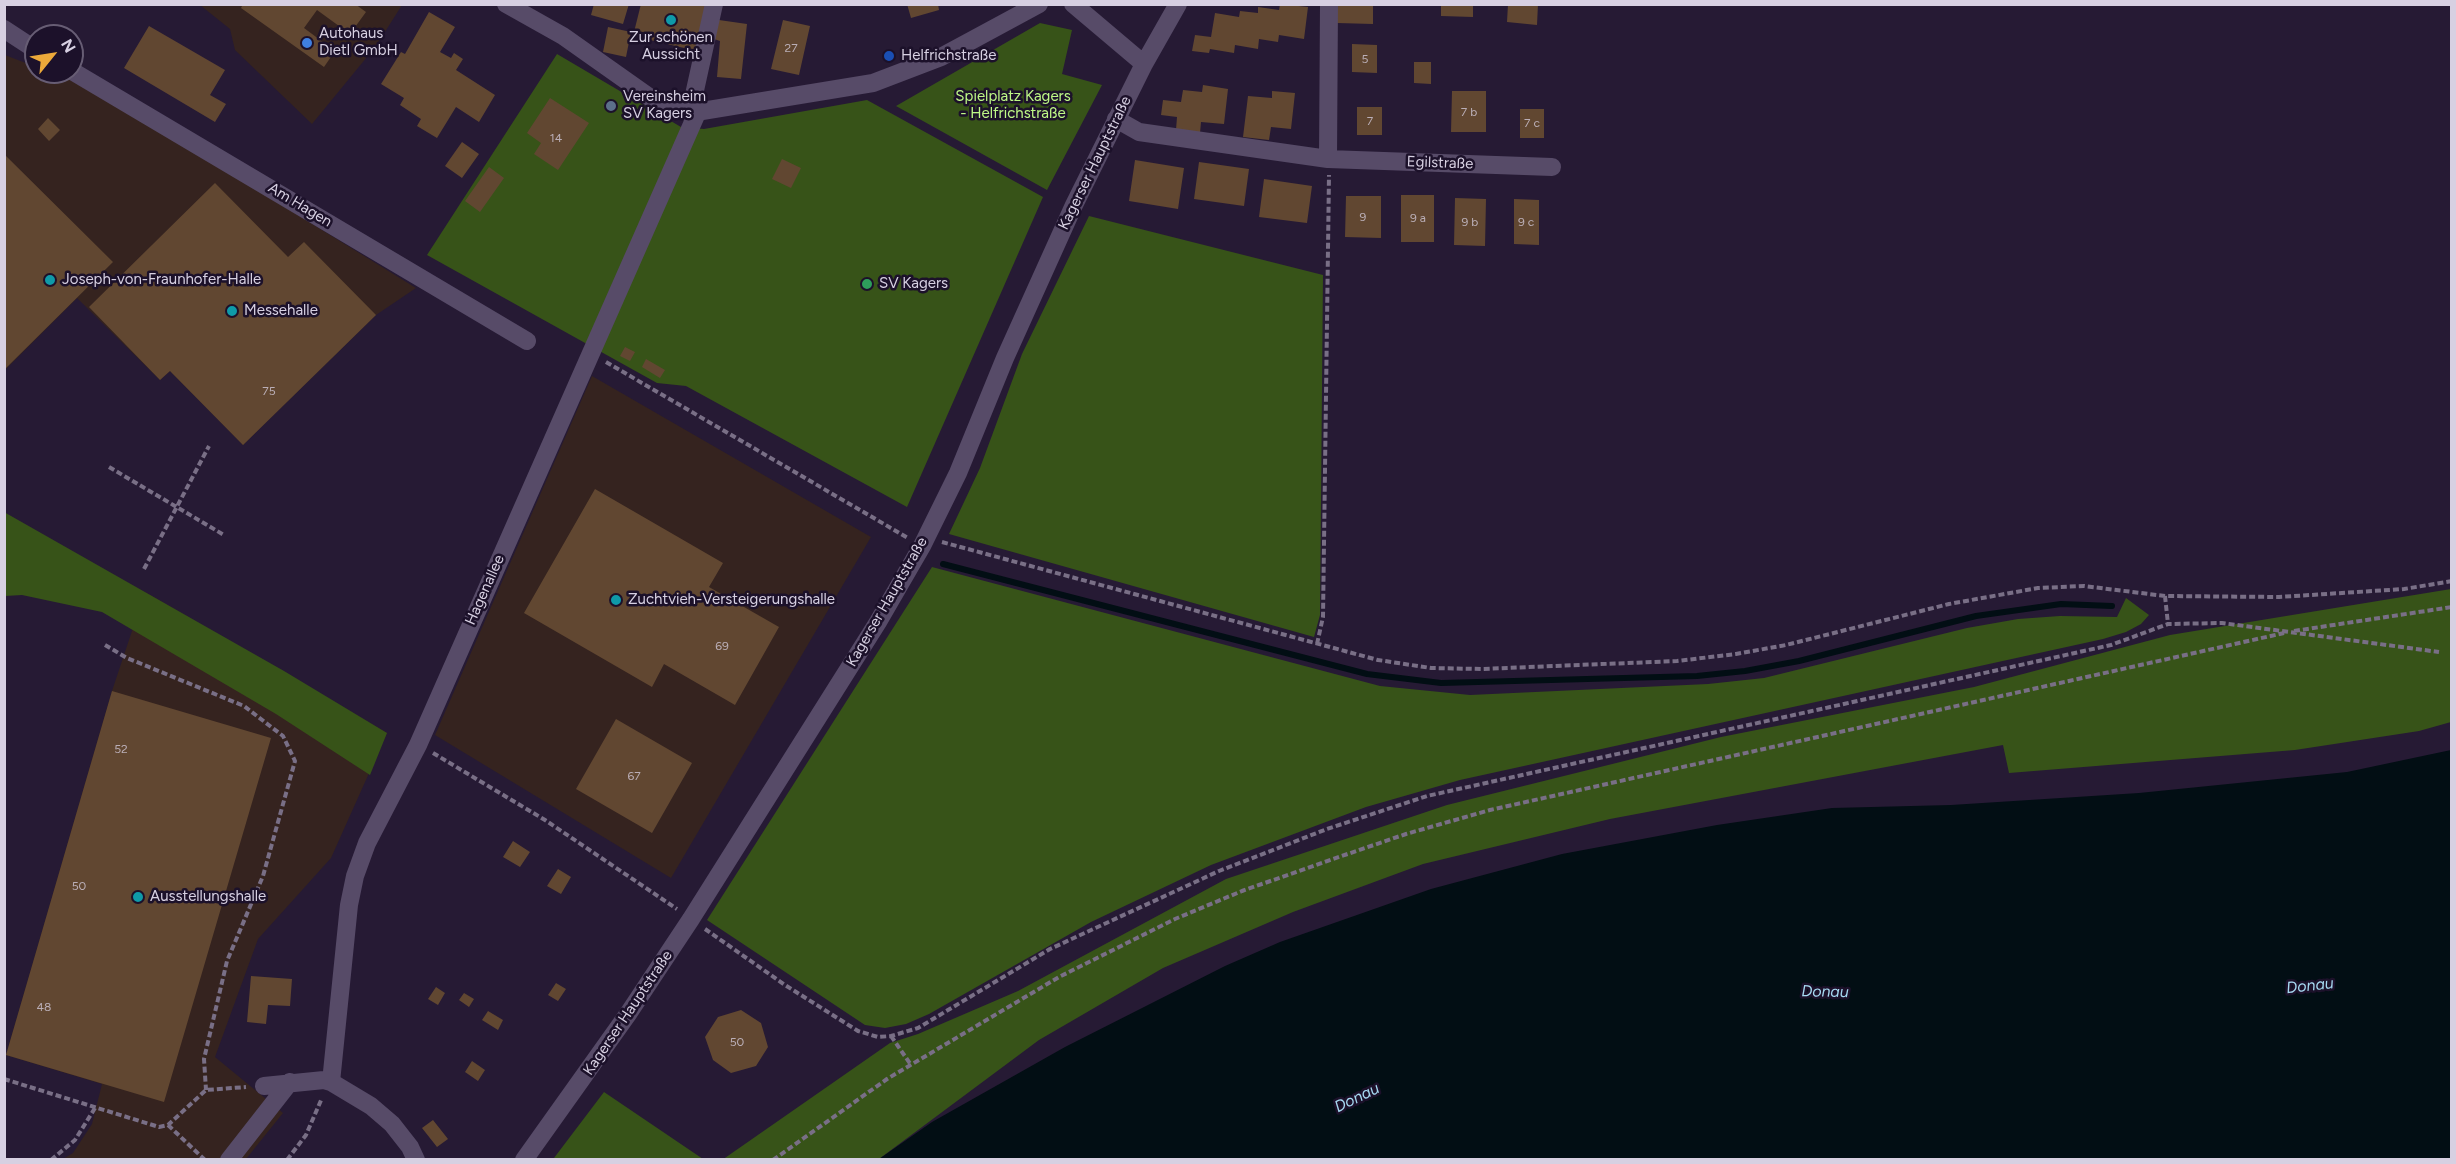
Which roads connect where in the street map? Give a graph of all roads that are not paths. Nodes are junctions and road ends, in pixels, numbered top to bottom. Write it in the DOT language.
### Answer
graph roads {
  1 [pos="506,4"];
  2 [pos="714,4"];
  3 [pos="1039,4"];
  4 [pos="1072,4"];
  5 [pos="1178,4"];
  6 [pos="1329,4"];
  7 [pos="4,28"];
  8 [pos="24,42"];
  9 [pos="1144,64"];
  10 [pos="84,78"];
  11 [pos="693,113"];
  12 [pos="1116,119"];
  13 [pos="1328,159"];
  14 [pos="1552,167"];
  15 [pos="527,341"];
  16 [pos="328,1081"];
  17 [pos="290,1082"];
  18 [pos="264,1086"];
  19 [pos="229,1160"];
  20 [pos="416,1160"];
  21 [pos="524,1160"];
  1 -- 11 [label="street"];
  2 -- 11 [label="street, Hagenallee"];
  3 -- 11 [label="street"];
  4 -- 9 [label="street"];
  5 -- 9 [label="street, Kagerser Hauptstraße"];
  6 -- 13 [label="street"];
  7 -- 8 [label="street"];
  9 -- 12 [label="street, Kagerser Hauptstraße"];
  10 -- 15 [label="street, Am Hagen"];
  11 -- 16 [label="street, Hagenallee"];
  12 -- 13 [label="street, Egilstraße"];
  12 -- 21 [label="street, Kagerser Hauptstraße"];
  13 -- 14 [label="street, Egilstraße"];
  16 -- 17 [label="street"];
  16 -- 20 [label="street"];
  17 -- 18 [label="street"];
  17 -- 19 [label="street"];
}
